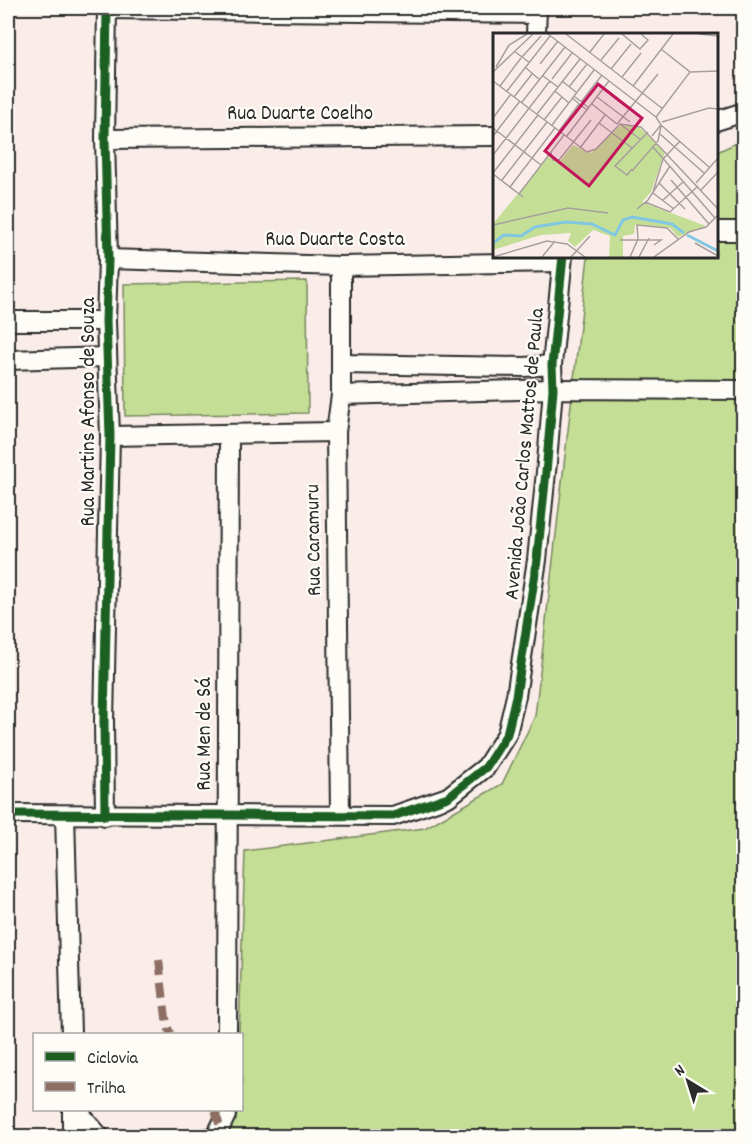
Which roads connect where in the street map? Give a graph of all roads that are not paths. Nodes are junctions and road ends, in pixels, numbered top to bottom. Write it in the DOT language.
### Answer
graph roads {
  1 [pos="107,8"];
  2 [pos="537,11"];
  3 [pos="536,33"];
  4 [pos="744,112"];
  5 [pos="718,121"];
  6 [pos="493,136"];
  7 [pos="105,139"];
  8 [pos="718,231"];
  9 [pos="744,231"];
  10 [pos="108,258"];
  11 [pos="530,259"];
  12 [pos="562,259"];
  13 [pos="341,266"];
  14 [pos="8,321"];
  15 [pos="106,321"];
  16 [pos="107,357"];
  17 [pos="8,360"];
  18 [pos="341,364"];
  19 [pos="552,365"];
  20 [pos="553,389"];
  21 [pos="744,390"];
  22 [pos="340,394"];
  23 [pos="336,432"];
  24 [pos="229,434"];
  25 [pos="110,436"];
  26 [pos="8,814"];
  27 [pos="340,814"];
  28 [pos="65,815"];
  29 [pos="229,815"];
  30 [pos="105,816"];
  31 [pos="70,1033"];
  32 [pos="227,1033"];
  33 [pos="72,1111"];
  34 [pos="79,1111"];
  35 [pos="226,1111"];
  36 [pos="72,1137"];
  37 [pos="99,1137"];
  38 [pos="216,1137"];
  1 -- 2 [label="street"];
  1 -- 7 [label="street, Rua Martins Afonso de Souza"];
  2 -- 3 [label="street"];
  4 -- 5 [label="street"];
  6 -- 7 [label="street, Rua Duarte Coelho"];
  7 -- 10 [label="street, Rua Martins Afonso de Souza"];
  8 -- 9 [label="street"];
  10 -- 13 [label="street, Rua Duarte Costa"];
  10 -- 15 [label="street, Rua Martins Afonso de Souza"];
  11 -- 12 [label="street, Rua Duarte Costa"];
  11 -- 13 [label="street, Rua Duarte Costa"];
  12 -- 19 [label="street, Avenida João Carlos Mattos de Paula"];
  13 -- 18 [label="street, Rua Caramuru"];
  14 -- 15 [label="street"];
  15 -- 16 [label="street, Rua Martins Afonso de Souza"];
  16 -- 17 [label="street"];
  16 -- 25 [label="street, Rua Martins Afonso de Souza"];
  18 -- 19 [label="street"];
  18 -- 22 [label="street, Rua Caramuru"];
  19 -- 20 [label="street, Avenida João Carlos Mattos de Paula"];
  20 -- 21 [label="street"];
  20 -- 22 [label="street"];
  20 -- 27 [label="street, Avenida João Carlos Mattos de Paula"];
  22 -- 23 [label="street, Rua Caramuru"];
  23 -- 24 [label="street"];
  23 -- 27 [label="street, Rua Caramuru"];
  24 -- 25 [label="street"];
  24 -- 29 [label="street, Rua Men de Sá"];
  25 -- 30 [label="street, Rua Martins Afonso de Souza"];
  26 -- 28 [label="street, Avenida João Carlos Mattos de Paula"];
  27 -- 29 [label="street, Avenida João Carlos Mattos de Paula"];
  28 -- 30 [label="street, Avenida João Carlos Mattos de Paula"];
  28 -- 31 [label="street"];
  29 -- 30 [label="street, Avenida João Carlos Mattos de Paula"];
  29 -- 32 [label="street, Rua Men de Sá"];
  33 -- 36 [label="street"];
  34 -- 37 [label="street"];
  35 -- 38 [label="street"];
}
